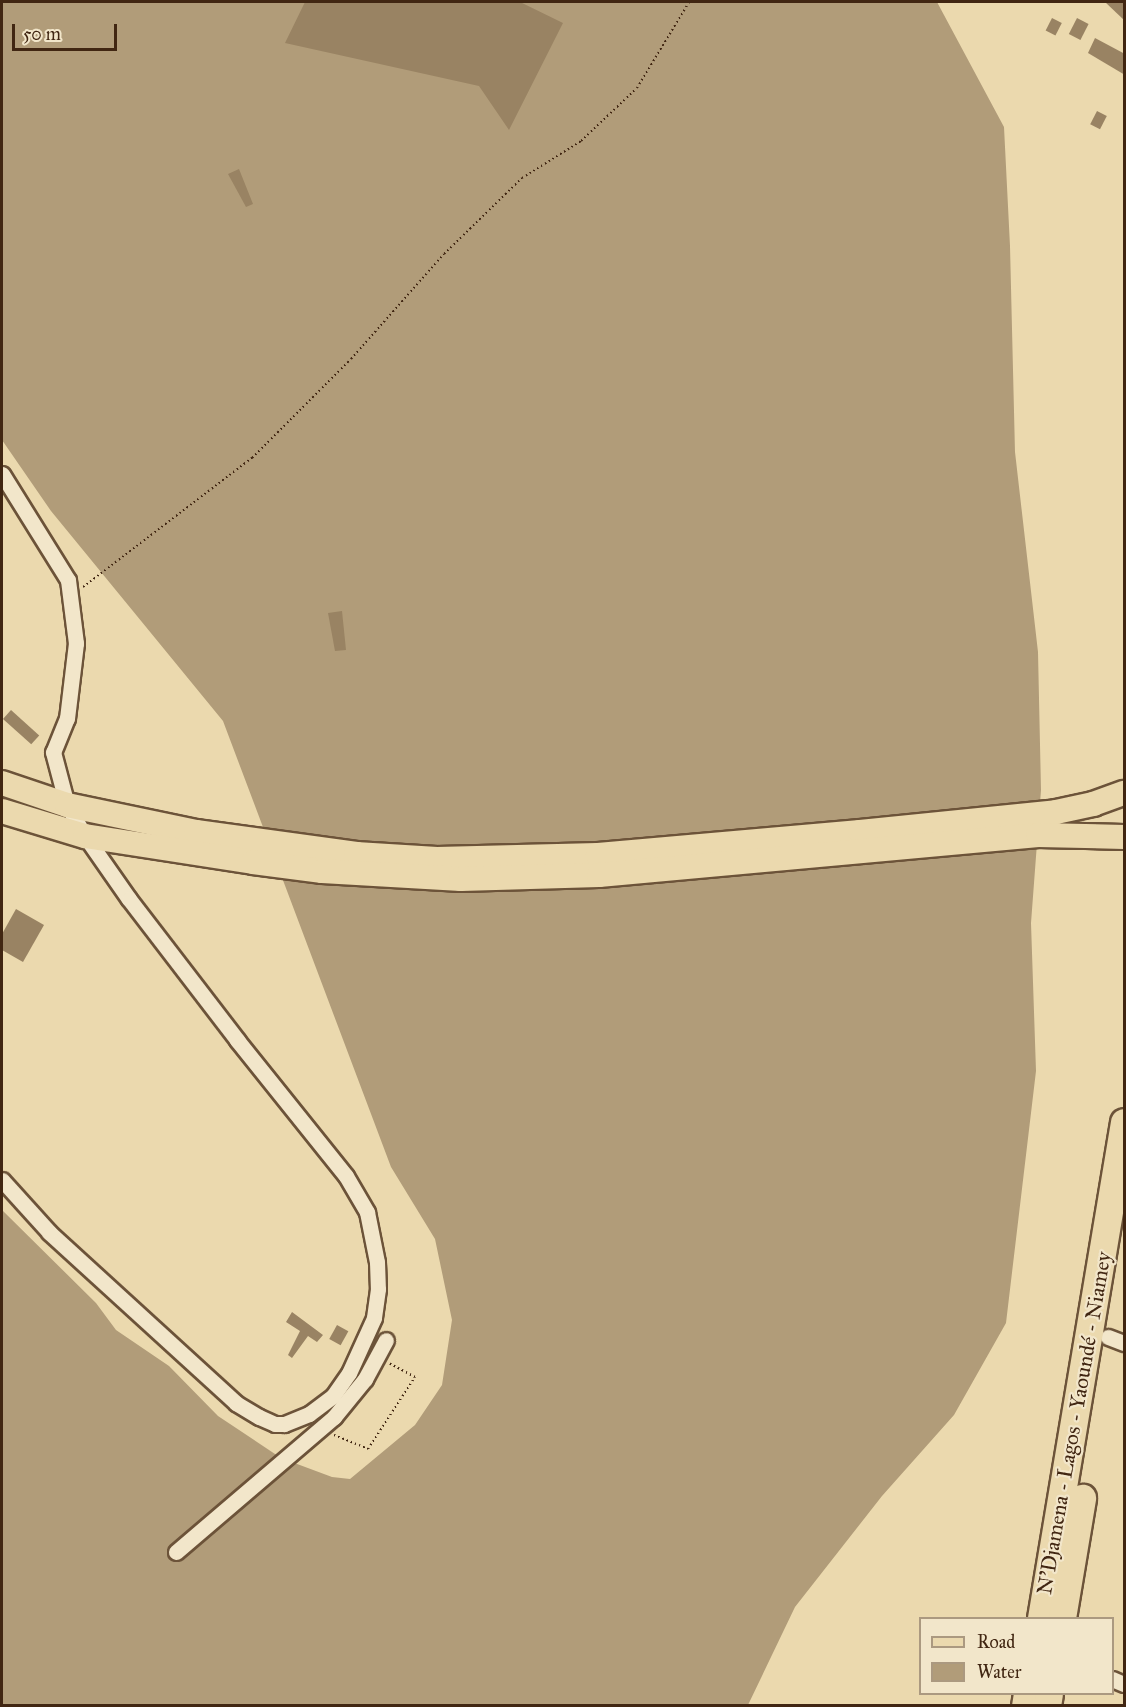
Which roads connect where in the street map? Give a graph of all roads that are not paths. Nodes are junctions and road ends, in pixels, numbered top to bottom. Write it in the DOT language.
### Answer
graph roads {
  1 [pos="2,474"];
  2 [pos="2,783"];
  3 [pos="1125,793"];
  4 [pos="68,805"];
  5 [pos="2,811"];
  6 [pos="85,836"];
  7 [pos="1125,837"];
  8 [pos="1125,1122"];
  9 [pos="2,1179"];
  10 [pos="1125,1234"];
  11 [pos="386,1340"];
  12 [pos="1116,1340"];
  13 [pos="284,1424"];
  14 [pos="295,1450"];
  15 [pos="176,1552"];
  16 [pos="1041,1617"];
  17 [pos="1062,1617"];
  1 -- 4 [label="street"];
  2 -- 4 [label="main road"];
  3 -- 4 [label="main road"];
  4 -- 6 [label="street"];
  5 -- 6 [label="main road"];
  6 -- 7 [label="main road"];
  6 -- 13 [label="street"];
  8 -- 16 [label="highway, N'Djamena - Lagos - Yaoundé - Niamey"];
  9 -- 13 [label="street"];
  10 -- 12 [label="highway, N'Djamena - Lagos - Yaoundé - Niamey"];
  11 -- 14 [label="street"];
  12 -- 17 [label="highway, N'Djamena - Lagos - Yaoundé - Niamey"];
  13 -- 14 [label="street"];
  14 -- 15 [label="street"];
}
